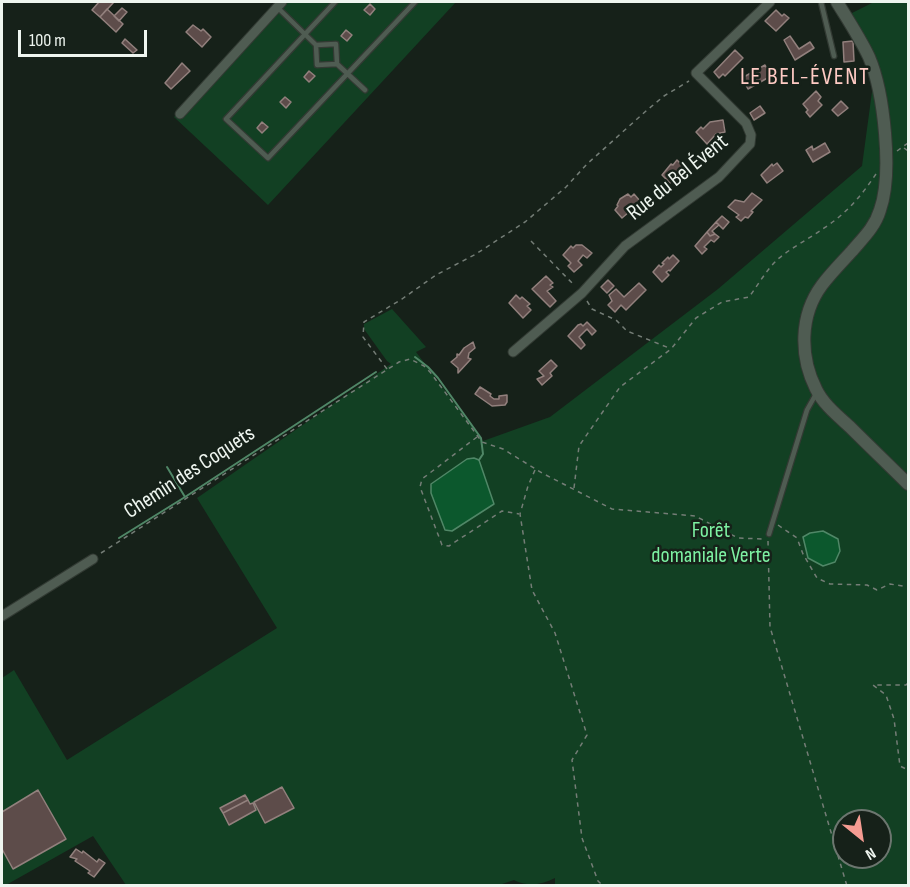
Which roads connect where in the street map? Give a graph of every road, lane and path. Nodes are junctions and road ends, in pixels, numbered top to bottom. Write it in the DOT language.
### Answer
graph roads {
  1 [pos="336,2"];
  2 [pos="415,2"];
  3 [pos="770,2"];
  4 [pos="821,2"];
  5 [pos="837,2"];
  6 [pos="280,4"];
  7 [pos="305,34"];
  8 [pos="316,45"];
  9 [pos="834,56"];
  10 [pos="337,64"];
  11 [pos="347,73"];
  12 [pos="696,73"];
  13 [pos="365,90"];
  14 [pos="180,114"];
  15 [pos="909,143"];
  16 [pos="904,147"];
  17 [pos="909,151"];
  18 [pos="886,159"];
  19 [pos="531,242"];
  20 [pos="582,293"];
  21 [pos="671,349"];
  22 [pos="513,352"];
  23 [pos="387,369"];
  24 [pos="817,392"];
  25 [pos="477,437"];
  26 [pos="535,469"];
  27 [pos="909,484"];
  28 [pos="574,489"];
  29 [pos="520,514"];
  30 [pos="772,521"];
  31 [pos="768,537"];
  32 [pos="93,559"];
  33 [pos="909,587"];
  34 [pos="2,616"];
  35 [pos="909,683"];
  36 [pos="909,770"];
  37 [pos="603,885"];
  38 [pos="847,885"];
  1 -- 7 [label="lane"];
  2 -- 11 [label="lane"];
  3 -- 12 [label="street"];
  4 -- 9 [label="lane"];
  5 -- 18 [label="main road"];
  6 -- 7 [label="lane"];
  6 -- 14 [label="street"];
  7 -- 8 [label="lane"];
  7 -- 11 [label="lane"];
  8 -- 10 [label="lane"];
  8 -- 10 [label="lane"];
  10 -- 11 [label="lane"];
  11 -- 13 [label="lane"];
  12 -- 20 [label="street, Rue du Bel Évent"];
  12 -- 23 [label="path"];
  15 -- 16 [label="path"];
  16 -- 17 [label="path"];
  16 -- 18 [label="path"];
  18 -- 21 [label="path"];
  18 -- 24 [label="main road"];
  19 -- 20 [label="path"];
  20 -- 21 [label="path"];
  20 -- 22 [label="street, Rue du Bel Évent"];
  21 -- 28 [label="path"];
  23 -- 25 [label="path, Chemin des Coquets"];
  23 -- 32 [label="path, Chemin des Coquets"];
  24 -- 27 [label="main road"];
  24 -- 30 [label="lane"];
  25 -- 26 [label="path"];
  25 -- 29 [label="path"];
  26 -- 28 [label="path"];
  26 -- 29 [label="path"];
  28 -- 31 [label="path"];
  29 -- 37 [label="path"];
  30 -- 31 [label="lane"];
  30 -- 33 [label="path"];
  31 -- 38 [label="path"];
  32 -- 34 [label="street"];
  35 -- 36 [label="path"];
}
